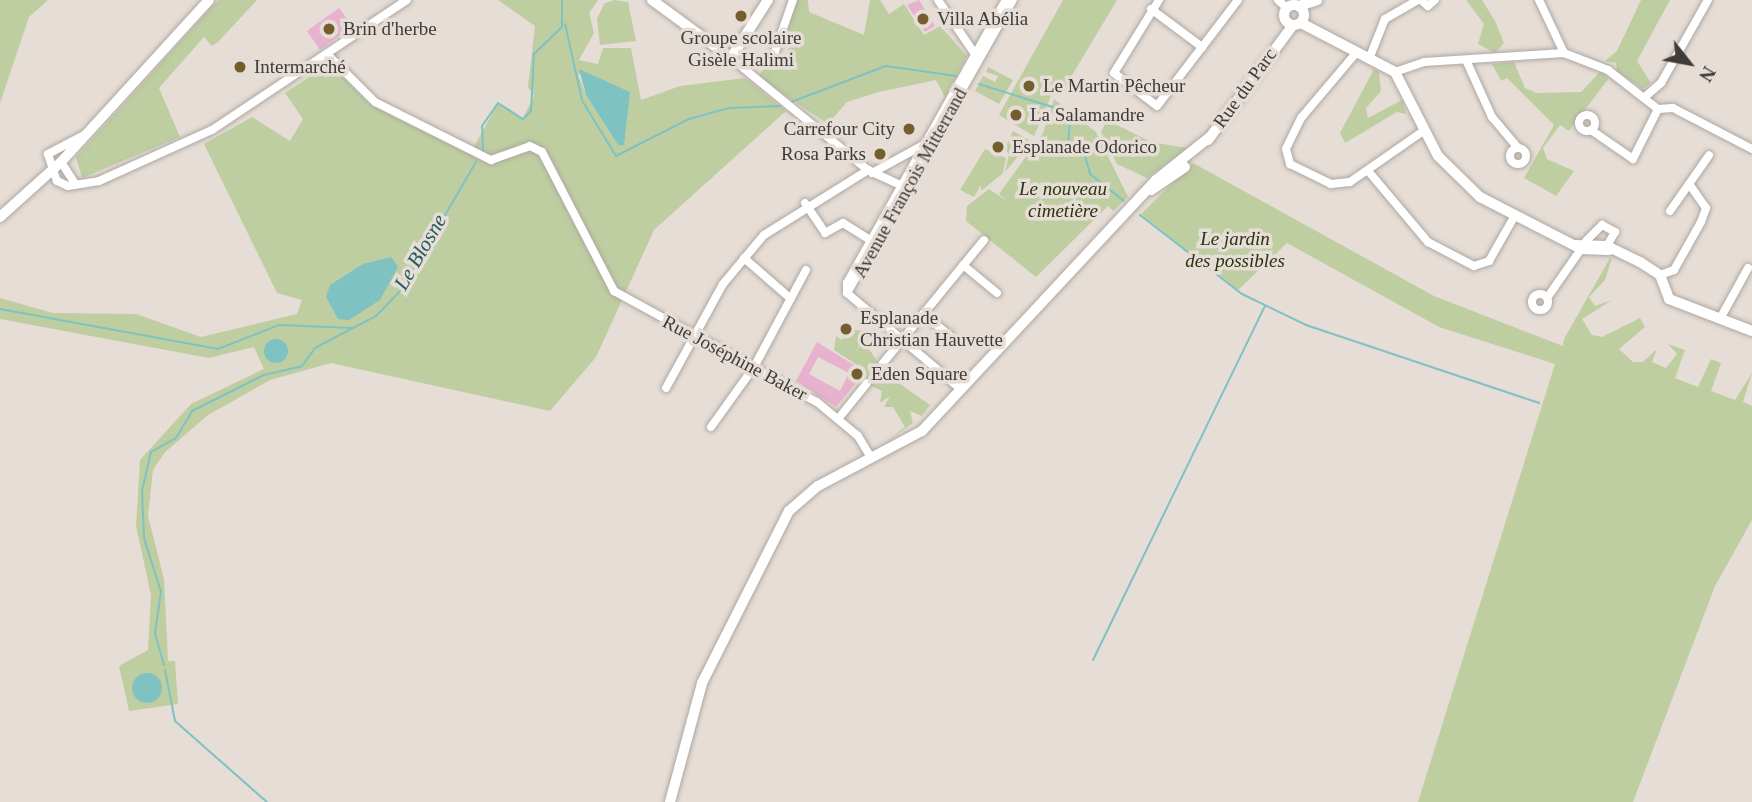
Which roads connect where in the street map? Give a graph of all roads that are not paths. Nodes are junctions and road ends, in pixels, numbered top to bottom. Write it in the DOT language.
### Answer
graph roads {
  1 [pos="209,0"];
  2 [pos="407,0"];
  3 [pos="652,0"];
  4 [pos="768,0"];
  5 [pos="793,0"];
  6 [pos="938,0"];
  7 [pos="1006,0"];
  8 [pos="1013,0"];
  9 [pos="1159,0"];
  10 [pos="1238,0"];
  11 [pos="1278,0"];
  12 [pos="1317,0"];
  13 [pos="1419,0"];
  14 [pos="1435,0"];
  15 [pos="1539,0"];
  16 [pos="1708,0"];
  17 [pos="1287,8"];
  18 [pos="1152,9"];
  19 [pos="1296,17"];
  20 [pos="1202,47"];
  21 [pos="1356,53"];
  22 [pos="1564,53"];
  23 [pos="330,57"];
  24 [pos="977,57"];
  25 [pos="731,58"];
  26 [pos="1369,59"];
  27 [pos="1466,60"];
  28 [pos="771,63"];
  29 [pos="1395,72"];
  30 [pos="1646,96"];
  31 [pos="1658,109"];
  32 [pos="1591,130"];
  33 [pos="90,132"];
  34 [pos="1422,132"];
  35 [pos="929,143"];
  36 [pos="1517,147"];
  37 [pos="1752,149"];
  38 [pos="1709,155"];
  39 [pos="61,162"];
  40 [pos="52,171"];
  41 [pos="870,171"];
  42 [pos="1369,172"];
  43 [pos="76,185"];
  44 [pos="904,188"];
  45 [pos="1690,189"];
  46 [pos="805,204"];
  47 [pos="1670,211"];
  48 [pos="0,217"];
  49 [pos="1514,217"];
  50 [pos="984,240"];
  51 [pos="873,242"];
  52 [pos="1581,245"];
  53 [pos="1608,248"];
  54 [pos="744,258"];
  55 [pos="963,265"];
  56 [pos="1748,268"];
  57 [pos="806,270"];
  58 [pos="1660,275"];
  59 [pos="997,293"];
  60 [pos="1547,298"];
  61 [pos="791,299"];
  62 [pos="923,314"];
  63 [pos="1721,317"];
  64 [pos="1752,331"];
  65 [pos="694,336"];
  66 [pos="951,337"];
  67 [pos="901,342"];
  68 [pos="883,363"];
  69 [pos="754,367"];
  70 [pos="867,383"];
  71 [pos="957,386"];
  72 [pos="666,388"];
  73 [pos="838,419"];
  74 [pos="710,427"];
  75 [pos="871,458"];
  76 [pos="670,802"];
  1 -- 33 [label="main road"];
  2 -- 23 [label="street"];
  3 -- 25 [label="street"];
  4 -- 25 [label="street"];
  5 -- 28 [label="street"];
  6 -- 24 [label="street"];
  7 -- 24 [label="street, Avenue François Mitterrand"];
  8 -- 24 [label="street, Avenue François Mitterrand"];
  9 -- 18 [label="street"];
  10 -- 20 [label="street"];
  11 -- 17 [label="street"];
  12 -- 19 [label="street"];
  13 -- 14 [label="street"];
  13 -- 26 [label="street"];
  15 -- 22 [label="street"];
  16 -- 30 [label="street"];
  17 -- 19 [label="street, Rue du Parc"];
  18 -- 20 [label="street"];
  18 -- 20 [label="street"];
  19 -- 21 [label="street"];
  19 -- 71 [label="street, Rue du Parc"];
  21 -- 26 [label="street"];
  21 -- 42 [label="street"];
  22 -- 27 [label="street"];
  22 -- 30 [label="street"];
  23 -- 43 [label="street"];
  23 -- 65 [label="street, Rue Joséphine Baker"];
  24 -- 35 [label="street, Avenue François Mitterrand"];
  25 -- 41 [label="street"];
  26 -- 29 [label="street"];
  27 -- 29 [label="street"];
  27 -- 36 [label="street"];
  29 -- 34 [label="street"];
  30 -- 31 [label="street"];
  31 -- 32 [label="street"];
  31 -- 37 [label="street"];
  33 -- 39 [label="main road"];
  33 -- 40 [label="street"];
  34 -- 42 [label="street"];
  34 -- 49 [label="street"];
  35 -- 41 [label="street"];
  35 -- 44 [label="street, Avenue François Mitterrand"];
  38 -- 45 [label="street"];
  39 -- 40 [label="main road"];
  39 -- 43 [label="street"];
  40 -- 43 [label="street"];
  40 -- 48 [label="main road"];
  41 -- 44 [label="street"];
  41 -- 46 [label="street"];
  42 -- 49 [label="street"];
  44 -- 51 [label="street, Avenue François Mitterrand"];
  45 -- 47 [label="street"];
  45 -- 58 [label="street"];
  46 -- 51 [label="street"];
  46 -- 54 [label="street"];
  49 -- 52 [label="street"];
  50 -- 55 [label="street"];
  51 -- 67 [label="street, Avenue François Mitterrand"];
  52 -- 53 [label="street"];
  52 -- 53 [label="street"];
  52 -- 60 [label="street"];
  53 -- 58 [label="street"];
  54 -- 61 [label="street"];
  54 -- 65 [label="street"];
  55 -- 59 [label="street"];
  55 -- 62 [label="street"];
  56 -- 63 [label="street"];
  57 -- 61 [label="street"];
  58 -- 63 [label="street"];
  61 -- 69 [label="street"];
  62 -- 66 [label="street"];
  62 -- 67 [label="street"];
  63 -- 64 [label="street"];
  65 -- 69 [label="street, Rue Joséphine Baker"];
  65 -- 72 [label="street"];
  67 -- 68 [label="street"];
  67 -- 71 [label="street"];
  69 -- 73 [label="street, Rue Joséphine Baker"];
  69 -- 74 [label="street"];
  70 -- 73 [label="street"];
  71 -- 75 [label="street, Rue du Parc"];
  73 -- 75 [label="street, Rue Joséphine Baker"];
  75 -- 76 [label="street, Rue du Parc"];
}
